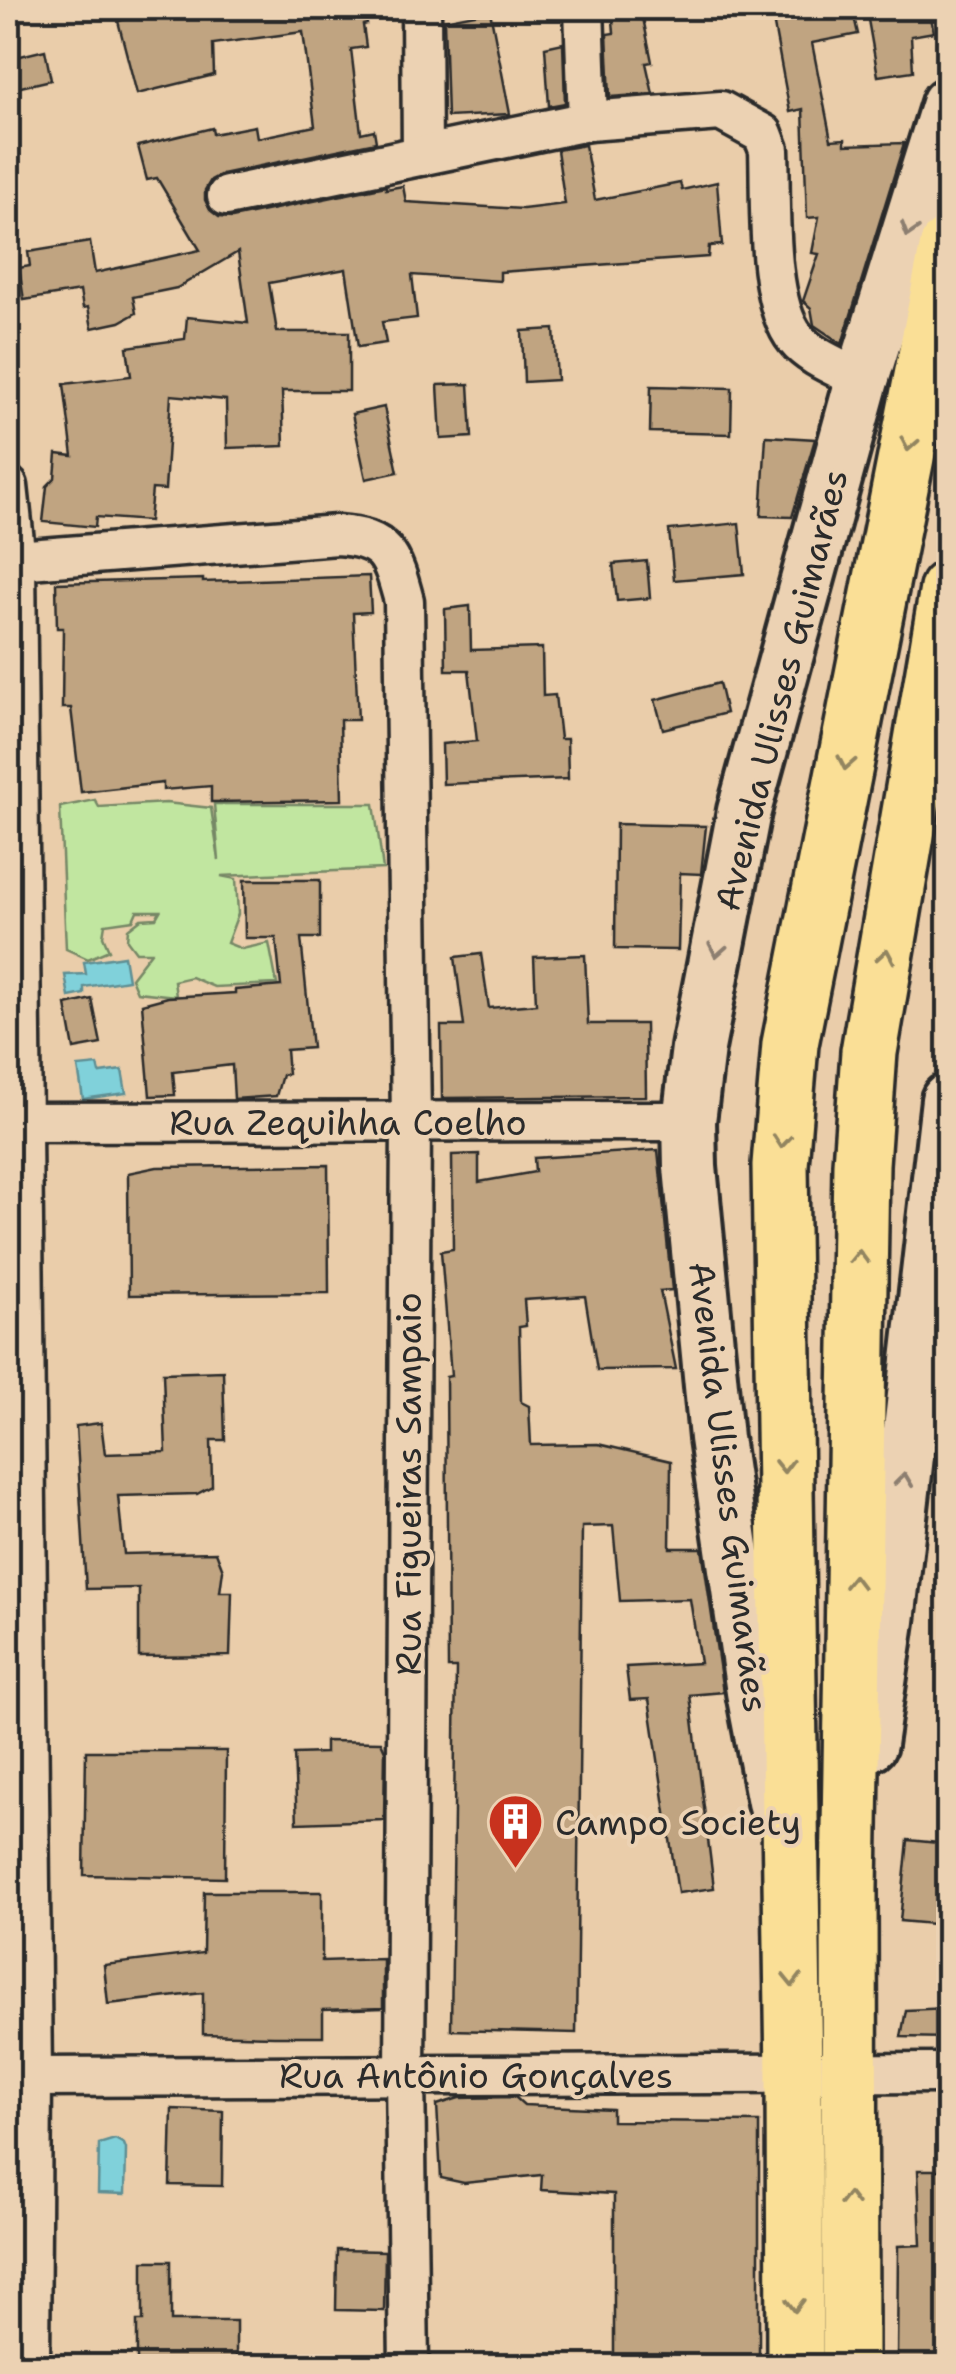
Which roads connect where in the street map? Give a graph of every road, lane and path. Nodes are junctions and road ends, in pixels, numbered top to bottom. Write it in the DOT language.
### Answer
graph roads {
  1 [pos="422,8"];
  2 [pos="584,8"];
  3 [pos="948,104"];
  4 [pos="588,121"];
  5 [pos="422,156"];
  6 [pos="226,196"];
  7 [pos="948,246"];
  8 [pos="862,380"];
  9 [pos="8,486"];
  10 [pos="16,560"];
  11 [pos="948,588"];
  12 [pos="790,1044"];
  13 [pos="870,1052"];
  14 [pos="948,1110"];
  15 [pos="689,1121"];
  16 [pos="15,1122"];
  17 [pos="411,1122"];
  18 [pos="790,1883"];
  19 [pos="849,1889"];
  20 [pos="20,2070"];
  21 [pos="948,2073"];
  22 [pos="850,2074"];
  23 [pos="405,2075"];
  24 [pos="794,2075"];
  25 [pos="30,2366"];
  26 [pos="409,2366"];
  27 [pos="795,2366"];
  28 [pos="850,2366"];
  1 -- 5 [label="street"];
  2 -- 4 [label="street"];
  3 -- 8 [label="street, Avenida Ulisses Guimarães, one-way"];
  4 -- 5 [label="street"];
  4 -- 8 [label="street"];
  5 -- 6 [label="street"];
  7 -- 12 [label="main road, Avenida Ulisses Guimarães, one-way"];
  8 -- 15 [label="street, Avenida Ulisses Guimarães, one-way"];
  9 -- 10 [label="street"];
  10 -- 16 [label="street"];
  10 -- 17 [label="street, Rua Figueiras Sampaio"];
  13 -- 11 [label="main road, one-way"];
  12 -- 13 [label="main road"];
  12 -- 18 [label="main road, Avenida Ulisses Guimarães, one-way"];
  19 -- 13 [label="main road, one-way"];
  19 -- 14 [label="street, one-way"];
  15 -- 17 [label="street, Rua Zequihha Coelho"];
  15 -- 18 [label="street, Avenida Ulisses Guimarães"];
  16 -- 17 [label="street, Rua Zequihha Coelho"];
  16 -- 20 [label="street"];
  17 -- 23 [label="street, Rua Figueiras Sampaio"];
  18 -- 24 [label="main road, Avenida Ulisses Guimarães, one-way"];
  19 -- 22 [label="main road"];
  20 -- 23 [label="street, Rua Antônio Gonçalves"];
  20 -- 25 [label="street"];
  21 -- 22 [label="street, Rua Antônio Gonçalves"];
  22 -- 24 [label="street, Rua Antônio Gonçalves"];
  28 -- 22 [label="main road, one-way"];
  23 -- 24 [label="street, Rua Antônio Gonçalves"];
  23 -- 26 [label="street, Rua Figueiras Sampaio"];
  24 -- 27 [label="main road, Avenida Ulisses Guimarães, one-way"];
}
